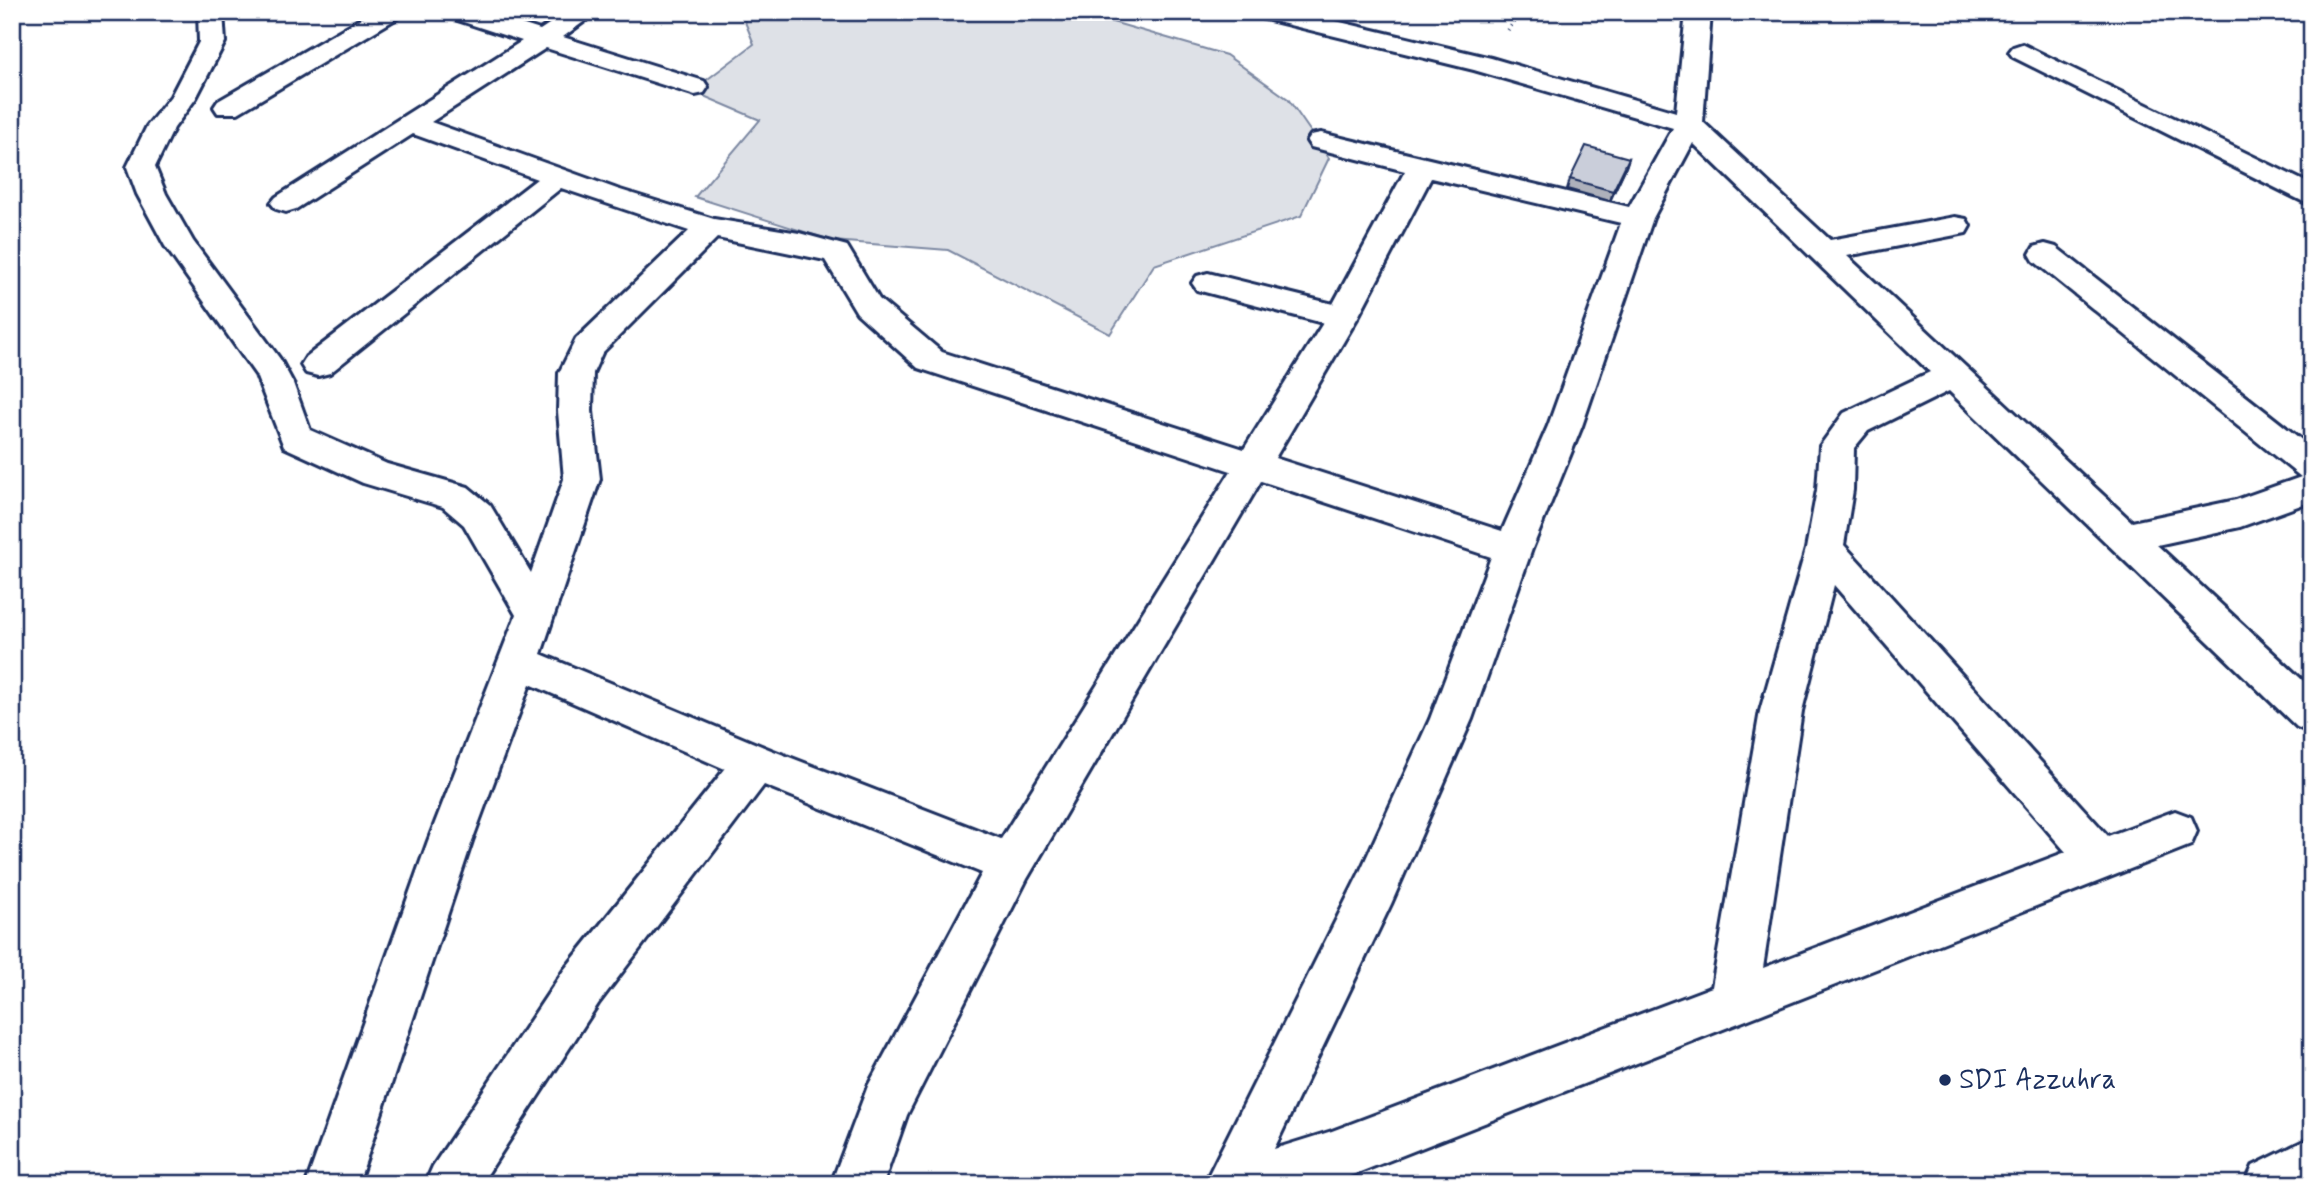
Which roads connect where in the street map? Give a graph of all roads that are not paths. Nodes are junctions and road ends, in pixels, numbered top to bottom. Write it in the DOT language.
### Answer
graph roads {
  1 [pos="210,12"];
  2 [pos="457,12"];
  3 [pos="585,12"];
  4 [pos="1266,12"];
  5 [pos="1699,12"];
  6 [pos="381,13"];
  7 [pos="542,40"];
  8 [pos="2022,52"];
  9 [pos="695,87"];
  10 [pos="228,107"];
  11 [pos="410,124"];
  12 [pos="1689,124"];
  13 [pos="1321,141"];
  14 [pos="1422,167"];
  15 [pos="558,177"];
  16 [pos="2312,197"];
  17 [pos="286,203"];
  18 [pos="1639,218"];
  19 [pos="1955,226"];
  20 [pos="710,228"];
  21 [pos="1825,251"];
  22 [pos="2045,254"];
  23 [pos="1208,283"];
  24 [pos="1342,317"];
  25 [pos="318,365"];
  26 [pos="1954,375"];
  27 [pos="1252,462"];
  28 [pos="2312,467"];
  29 [pos="2312,487"];
  30 [pos="2123,538"];
  31 [pos="1513,549"];
  32 [pos="1825,549"];
  33 [pos="536,614"];
  34 [pos="519,662"];
  35 [pos="2312,715"];
  36 [pos="756,763"];
  37 [pos="2175,831"];
  38 [pos="2101,860"];
  39 [pos="1011,864"];
  40 [pos="1734,1000"];
  41 [pos="2312,1163"];
  42 [pos="332,1184"];
  43 [pos="451,1184"];
  44 [pos="858,1184"];
  45 [pos="1230,1184"];
  46 [pos="1246,1184"];
  47 [pos="2271,1184"];
  1 -- 33 [label="street"];
  2 -- 7 [label="street"];
  3 -- 7 [label="street"];
  4 -- 12 [label="street"];
  5 -- 12 [label="street"];
  6 -- 10 [label="street"];
  7 -- 9 [label="street"];
  7 -- 11 [label="street"];
  8 -- 16 [label="street"];
  11 -- 15 [label="street"];
  11 -- 17 [label="street"];
  12 -- 18 [label="street"];
  12 -- 21 [label="street"];
  13 -- 14 [label="street"];
  14 -- 18 [label="street"];
  14 -- 24 [label="street"];
  15 -- 20 [label="street"];
  15 -- 25 [label="street"];
  18 -- 31 [label="street"];
  19 -- 21 [label="street"];
  20 -- 27 [label="street"];
  20 -- 33 [label="street"];
  21 -- 26 [label="street"];
  22 -- 28 [label="street"];
  23 -- 24 [label="street"];
  24 -- 27 [label="street"];
  26 -- 30 [label="street"];
  26 -- 32 [label="street"];
  27 -- 31 [label="street"];
  27 -- 39 [label="street"];
  29 -- 30 [label="street"];
  30 -- 35 [label="street"];
  31 -- 45 [label="street"];
  32 -- 38 [label="street"];
  32 -- 40 [label="street"];
  33 -- 34 [label="street"];
  34 -- 36 [label="street"];
  34 -- 42 [label="street"];
  36 -- 39 [label="street"];
  36 -- 43 [label="street"];
  37 -- 38 [label="street"];
  38 -- 40 [label="street"];
  39 -- 44 [label="street"];
  40 -- 46 [label="street"];
  41 -- 47 [label="street"];
}
